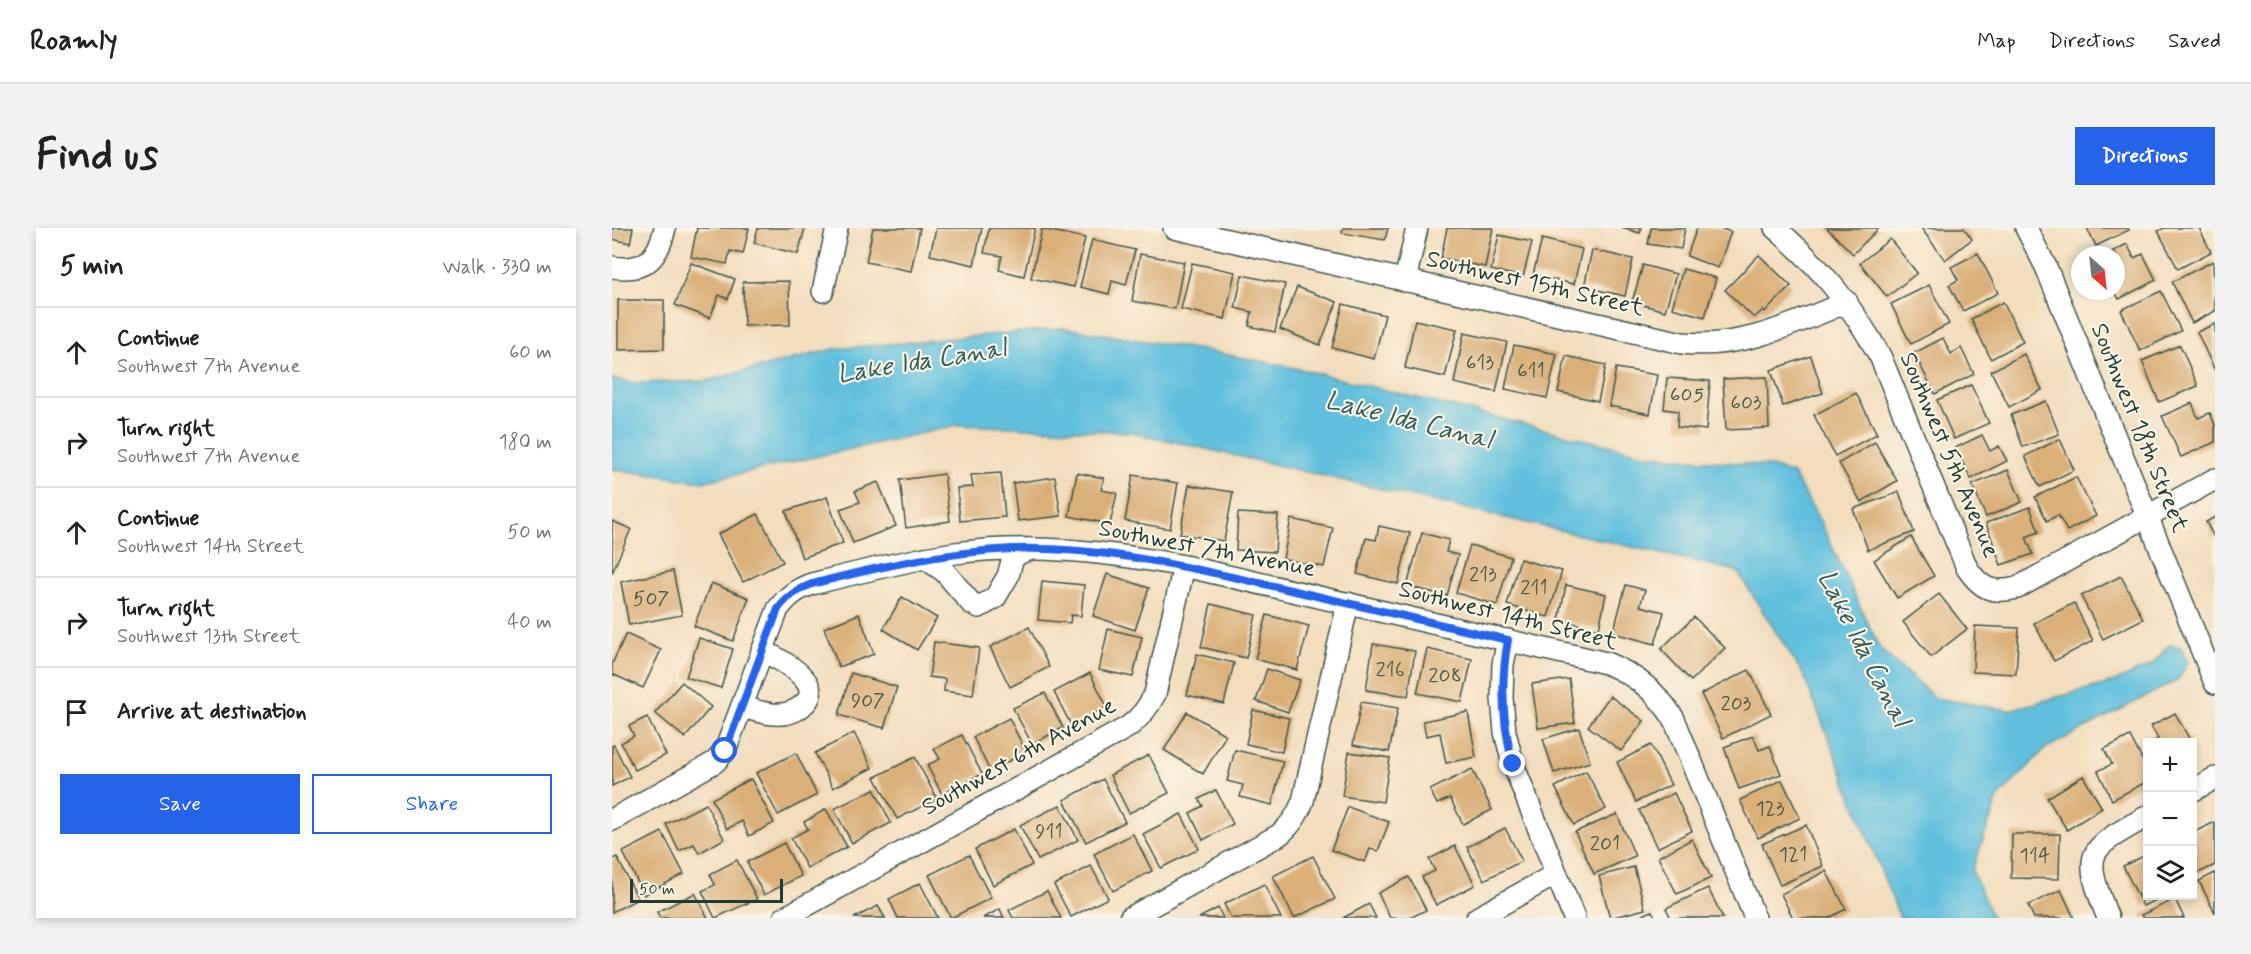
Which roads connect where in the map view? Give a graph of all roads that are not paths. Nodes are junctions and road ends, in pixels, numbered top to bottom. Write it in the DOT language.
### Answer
graph roads {
  1 [pos="665,228"];
  2 [pos="837,228"];
  3 [pos="1174,228"];
  4 [pos="1417,228"];
  5 [pos="1775,228"];
  6 [pos="2026,228"];
  7 [pos="612,267"];
  8 [pos="1405,281"];
  9 [pos="822,291"];
  10 [pos="1847,302"];
  11 [pos="2215,478"];
  12 [pos="2148,516"];
  13 [pos="1031,549"];
  14 [pos="925,558"];
  15 [pos="1184,566"];
  16 [pos="1348,603"];
  17 [pos="1508,640"];
  18 [pos="762,651"];
  19 [pos="2215,683"];
  20 [pos="742,707"];
  21 [pos="2215,778"];
  22 [pos="2197,789"];
  23 [pos="2143,819"];
  24 [pos="612,820"];
  25 [pos="1556,874"];
  26 [pos="784,918"];
  27 [pos="1130,918"];
  28 [pos="1477,918"];
  29 [pos="1574,918"];
  30 [pos="1755,918"];
  31 [pos="2108,918"];
  1 -- 7 [label="street"];
  2 -- 9 [label="street"];
  3 -- 8 [label="street, Southwest 15th Street"];
  4 -- 8 [label="street"];
  5 -- 10 [label="street, Southwest 5th Avenue"];
  6 -- 12 [label="street, Southwest 18th Street"];
  8 -- 10 [label="street, Southwest 15th Street"];
  10 -- 12 [label="street, Southwest 5th Avenue"];
  11 -- 12 [label="street, Southwest 5th Avenue"];
  12 -- 19 [label="street, Southwest 18th Street"];
  13 -- 14 [label="street, Southwest 7th Avenue"];
  13 -- 14 [label="street"];
  13 -- 15 [label="street, Southwest 7th Avenue"];
  14 -- 18 [label="street, Southwest 7th Avenue"];
  15 -- 16 [label="street, Southwest 7th Avenue"];
  15 -- 26 [label="street, Southwest 6th Avenue"];
  16 -- 17 [label="street, Southwest 14th Street"];
  16 -- 27 [label="street"];
  17 -- 25 [label="street"];
  17 -- 30 [label="street, Southwest 14th Street"];
  18 -- 20 [label="street, Southwest 7th Avenue"];
  18 -- 20 [label="street"];
  20 -- 24 [label="street, Southwest 7th Avenue"];
  21 -- 22 [label="street"];
  23 -- 31 [label="street"];
  25 -- 28 [label="street"];
  25 -- 29 [label="street"];
}
